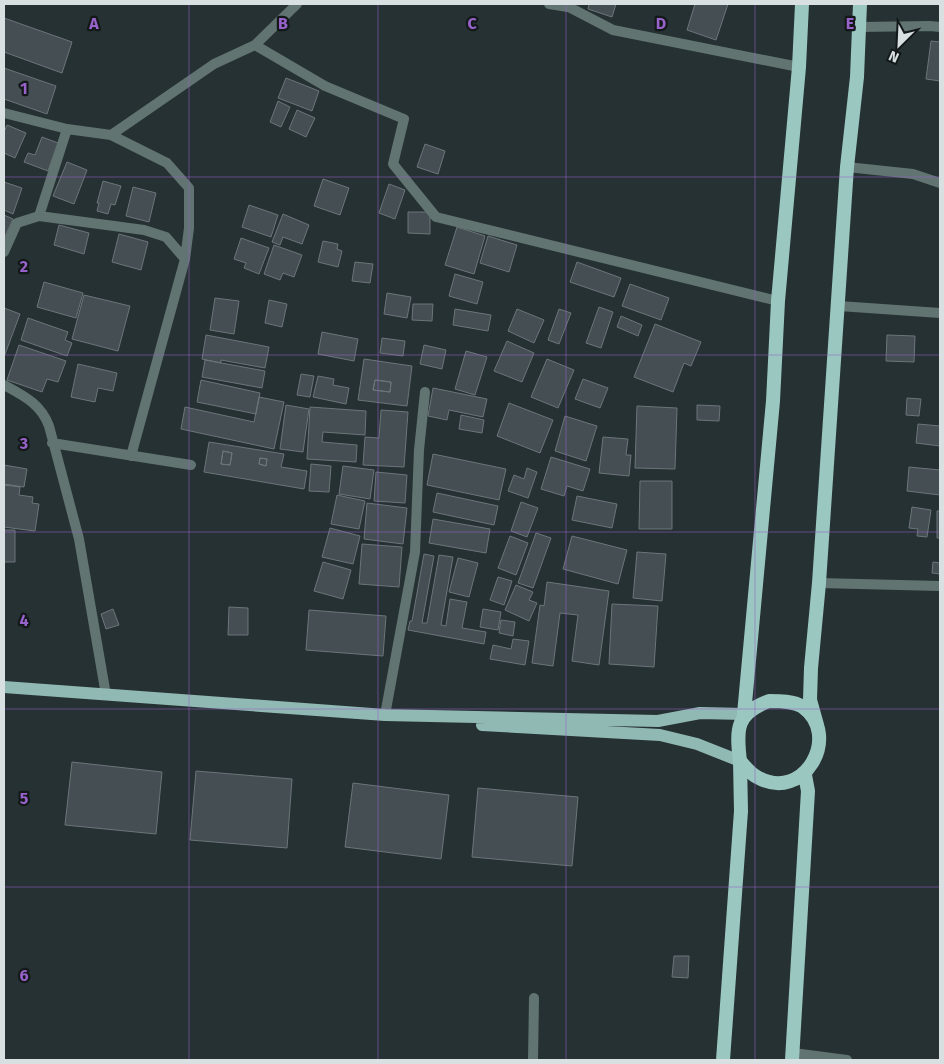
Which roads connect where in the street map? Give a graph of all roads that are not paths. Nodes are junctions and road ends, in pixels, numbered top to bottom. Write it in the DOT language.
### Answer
graph roads {
  1 [pos="296,4"];
  2 [pos="549,4"];
  3 [pos="802,4"];
  4 [pos="860,4"];
  5 [pos="567,5"];
  6 [pos="859,27"];
  7 [pos="940,27"];
  8 [pos="255,45"];
  9 [pos="799,67"];
  10 [pos="4,113"];
  11 [pos="67,129"];
  12 [pos="111,135"];
  13 [pos="847,167"];
  14 [pos="940,183"];
  15 [pos="39,216"];
  16 [pos="4,252"];
  17 [pos="185,259"];
  18 [pos="778,301"];
  19 [pos="839,306"];
  20 [pos="940,313"];
  21 [pos="4,385"];
  22 [pos="425,392"];
  23 [pos="52,443"];
  24 [pos="131,456"];
  25 [pos="191,465"];
  26 [pos="819,583"];
  27 [pos="940,586"];
  28 [pos="4,687"];
  29 [pos="106,695"];
  30 [pos="4,696"];
  31 [pos="744,714"];
  32 [pos="385,715"];
  33 [pos="817,725"];
  34 [pos="740,761"];
  35 [pos="805,774"];
  36 [pos="534,998"];
  37 [pos="793,1056"];
  38 [pos="533,1060"];
  39 [pos="723,1060"];
  40 [pos="848,1060"];
  1 -- 8 [label="street"];
  2 -- 5 [label="street"];
  3 -- 9 [label="highway"];
  4 -- 6 [label="highway"];
  5 -- 9 [label="street"];
  6 -- 7 [label="street"];
  6 -- 13 [label="highway"];
  8 -- 12 [label="street"];
  8 -- 18 [label="street"];
  9 -- 18 [label="highway"];
  10 -- 11 [label="street"];
  11 -- 12 [label="street"];
  11 -- 15 [label="street"];
  12 -- 17 [label="street"];
  13 -- 14 [label="street"];
  13 -- 19 [label="highway"];
  15 -- 16 [label="street"];
  15 -- 17 [label="street"];
  17 -- 24 [label="street"];
  18 -- 31 [label="highway"];
  19 -- 20 [label="street"];
  19 -- 26 [label="highway"];
  21 -- 23 [label="street"];
  22 -- 32 [label="street"];
  23 -- 24 [label="street"];
  23 -- 29 [label="street"];
  24 -- 25 [label="street"];
  26 -- 27 [label="street"];
  26 -- 33 [label="highway"];
  28 -- 29 [label="main road"];
  29 -- 32 [label="main road"];
  30 -- 34 [label="main road"];
  31 -- 32 [label="main road"];
  31 -- 33 [label="highway"];
  31 -- 34 [label="highway"];
  33 -- 35 [label="highway"];
  34 -- 35 [label="highway"];
  34 -- 39 [label="highway"];
  35 -- 37 [label="highway"];
  36 -- 38 [label="street"];
  37 -- 40 [label="street"];
}
